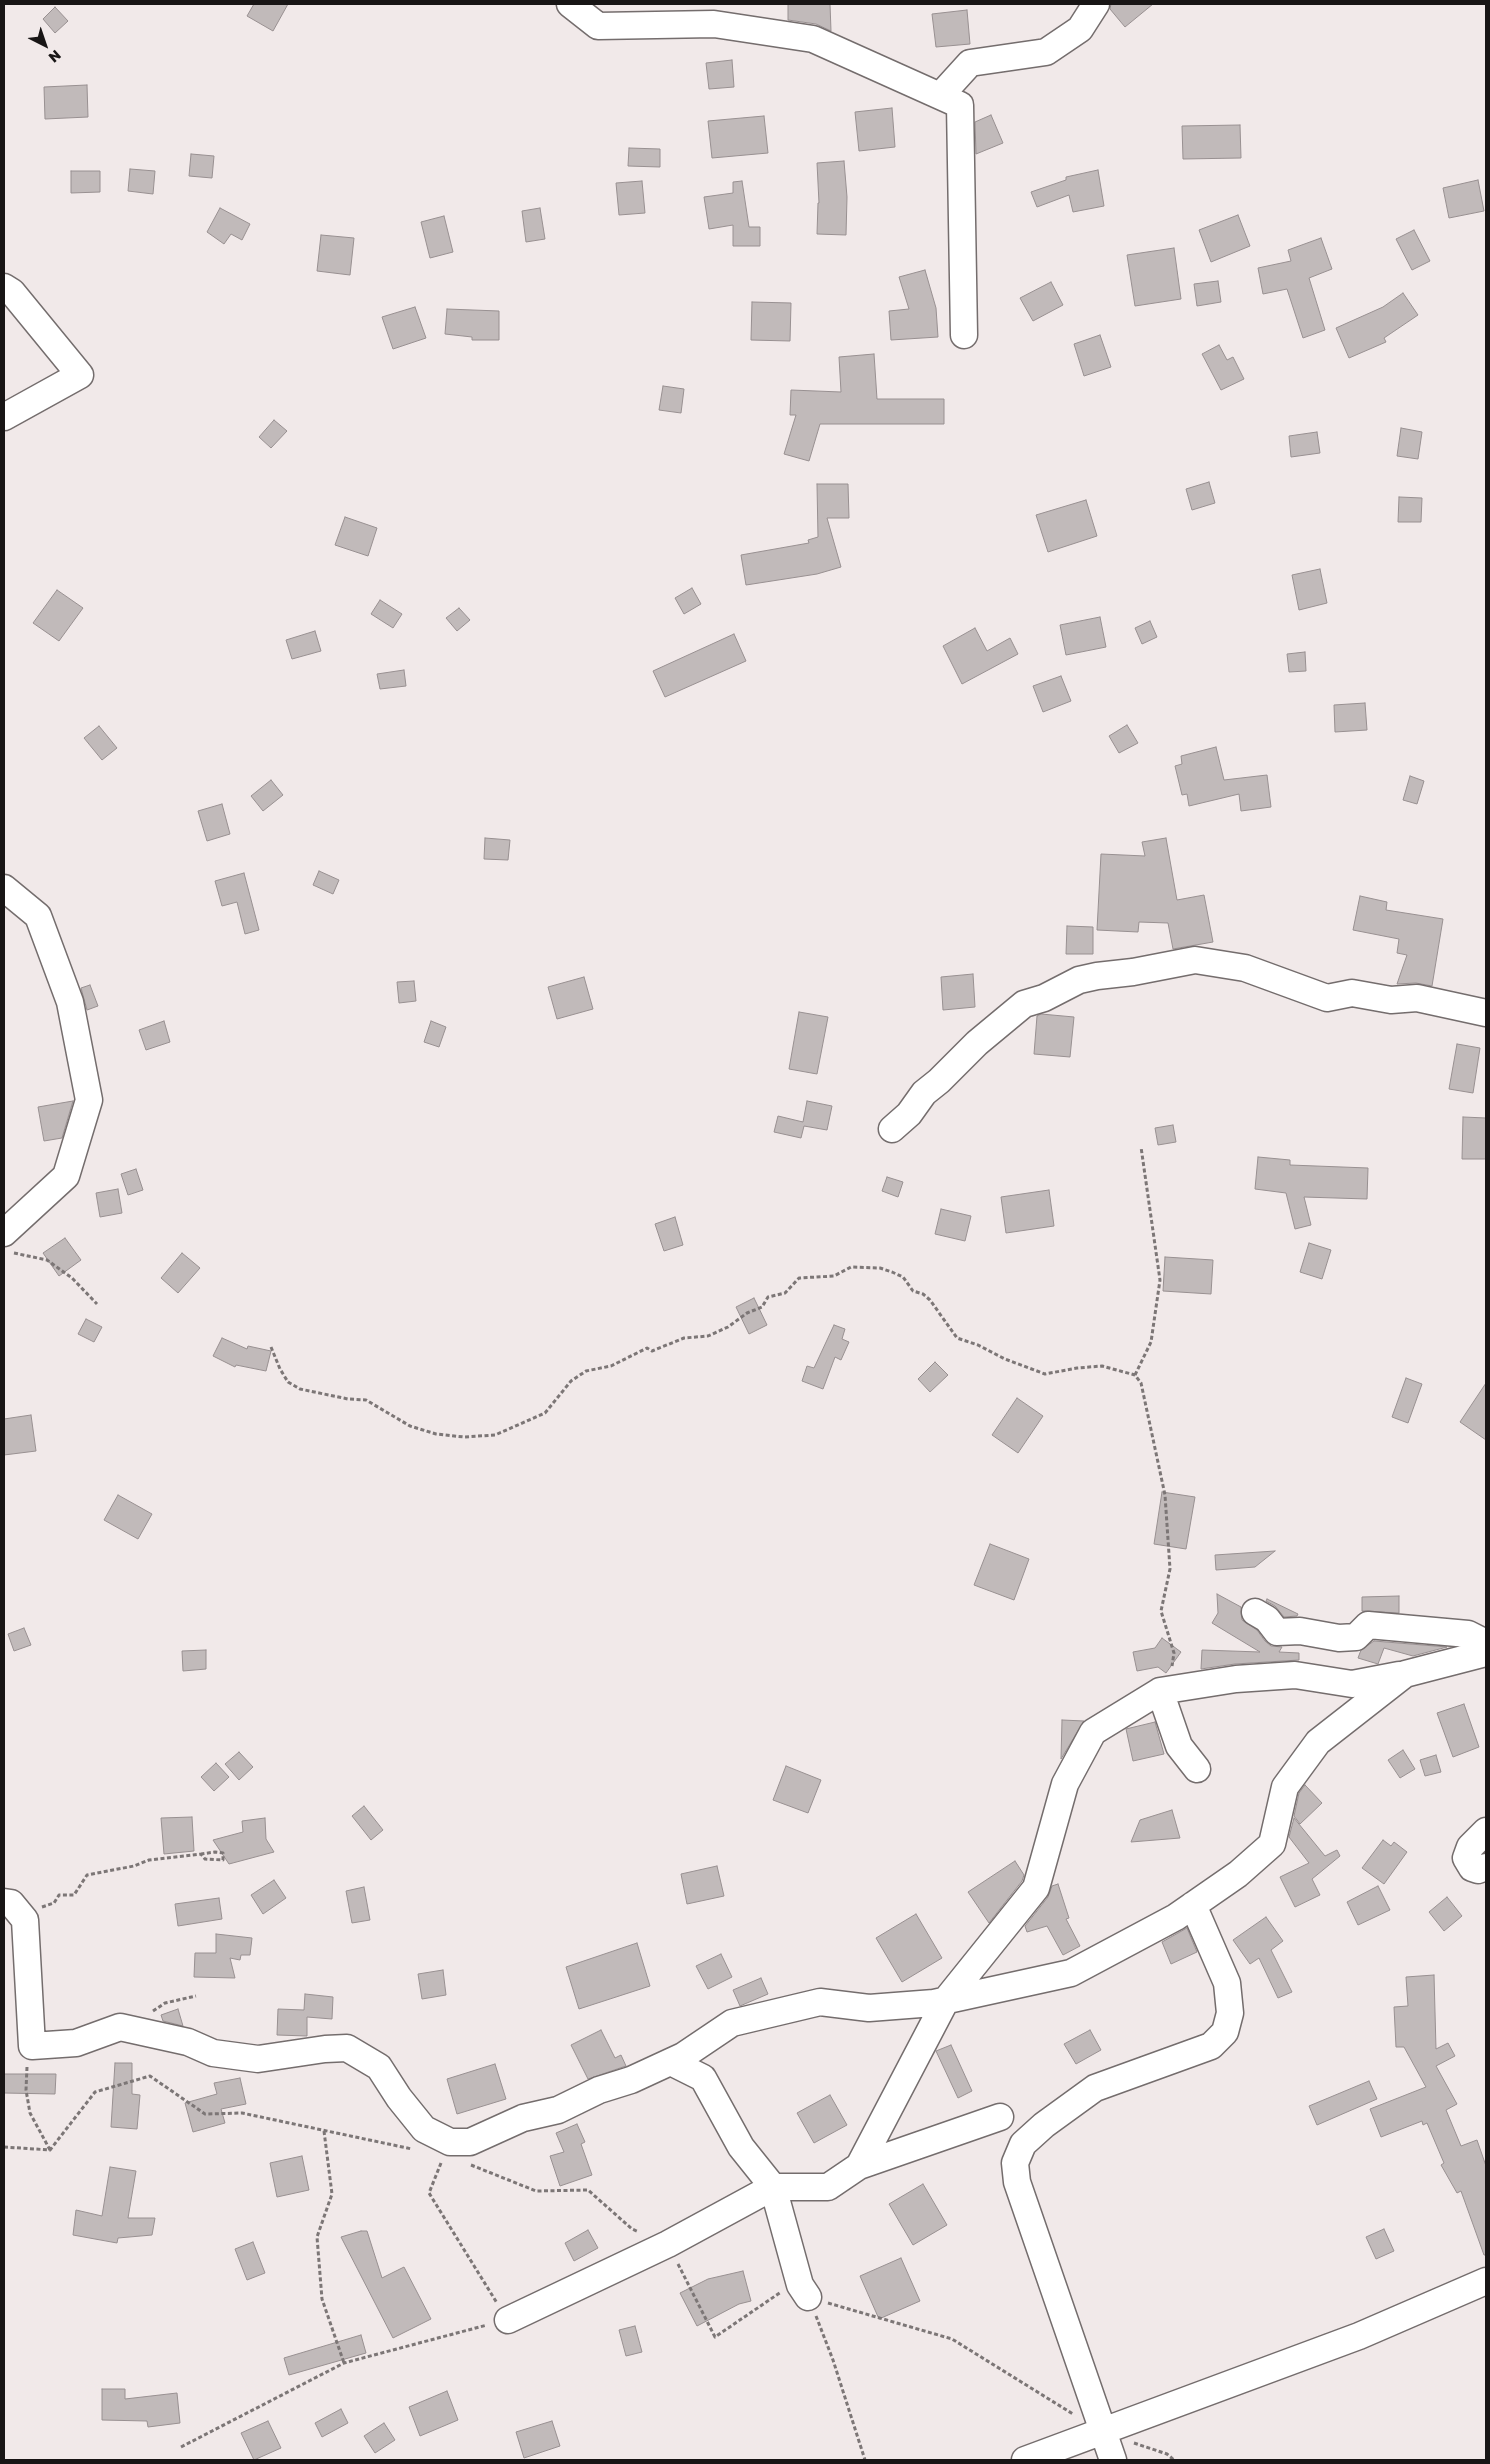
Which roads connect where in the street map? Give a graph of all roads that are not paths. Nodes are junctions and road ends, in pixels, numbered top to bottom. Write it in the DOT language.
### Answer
graph roads {
  1 [pos="570,4"];
  2 [pos="1096,4"];
  3 [pos="940,96"];
  4 [pos="4,287"];
  5 [pos="964,335"];
  6 [pos="4,417"];
  7 [pos="4,888"];
  8 [pos="1486,1013"];
  9 [pos="892,1129"];
  10 [pos="8,1243"];
  11 [pos="1255,1612"];
  12 [pos="1486,1642"];
  13 [pos="1486,1653"];
  14 [pos="1405,1674"];
  15 [pos="1164,1690"];
  16 [pos="1197,1769"];
  17 [pos="1486,1831"];
  18 [pos="1486,1867"];
  19 [pos="7,1903"];
  20 [pos="1193,1905"];
  21 [pos="946,2000"];
  22 [pos="671,2062"];
  23 [pos="1000,2117"];
  24 [pos="859,2166"];
  25 [pos="773,2187"];
  26 [pos="1486,2281"];
  27 [pos="804,2291"];
  28 [pos="508,2320"];
  29 [pos="1102,2432"];
  30 [pos="1025,2460"];
  31 [pos="1113,2460"];
  1 -- 3 [label="street"];
  2 -- 3 [label="street"];
  3 -- 5 [label="street"];
  4 -- 6 [label="street"];
  7 -- 10 [label="street"];
  8 -- 9 [label="street"];
  11 -- 12 [label="street"];
  13 -- 14 [label="street"];
  14 -- 15 [label="street"];
  14 -- 20 [label="street"];
  15 -- 16 [label="street"];
  15 -- 21 [label="street"];
  17 -- 18 [label="street"];
  19 -- 22 [label="street"];
  20 -- 21 [label="street"];
  20 -- 29 [label="street"];
  21 -- 22 [label="street"];
  21 -- 24 [label="street"];
  22 -- 25 [label="street"];
  23 -- 24 [label="street"];
  24 -- 25 [label="street"];
  25 -- 27 [label="street"];
  25 -- 28 [label="street"];
  26 -- 29 [label="street"];
  29 -- 30 [label="street"];
  29 -- 31 [label="street"];
}
